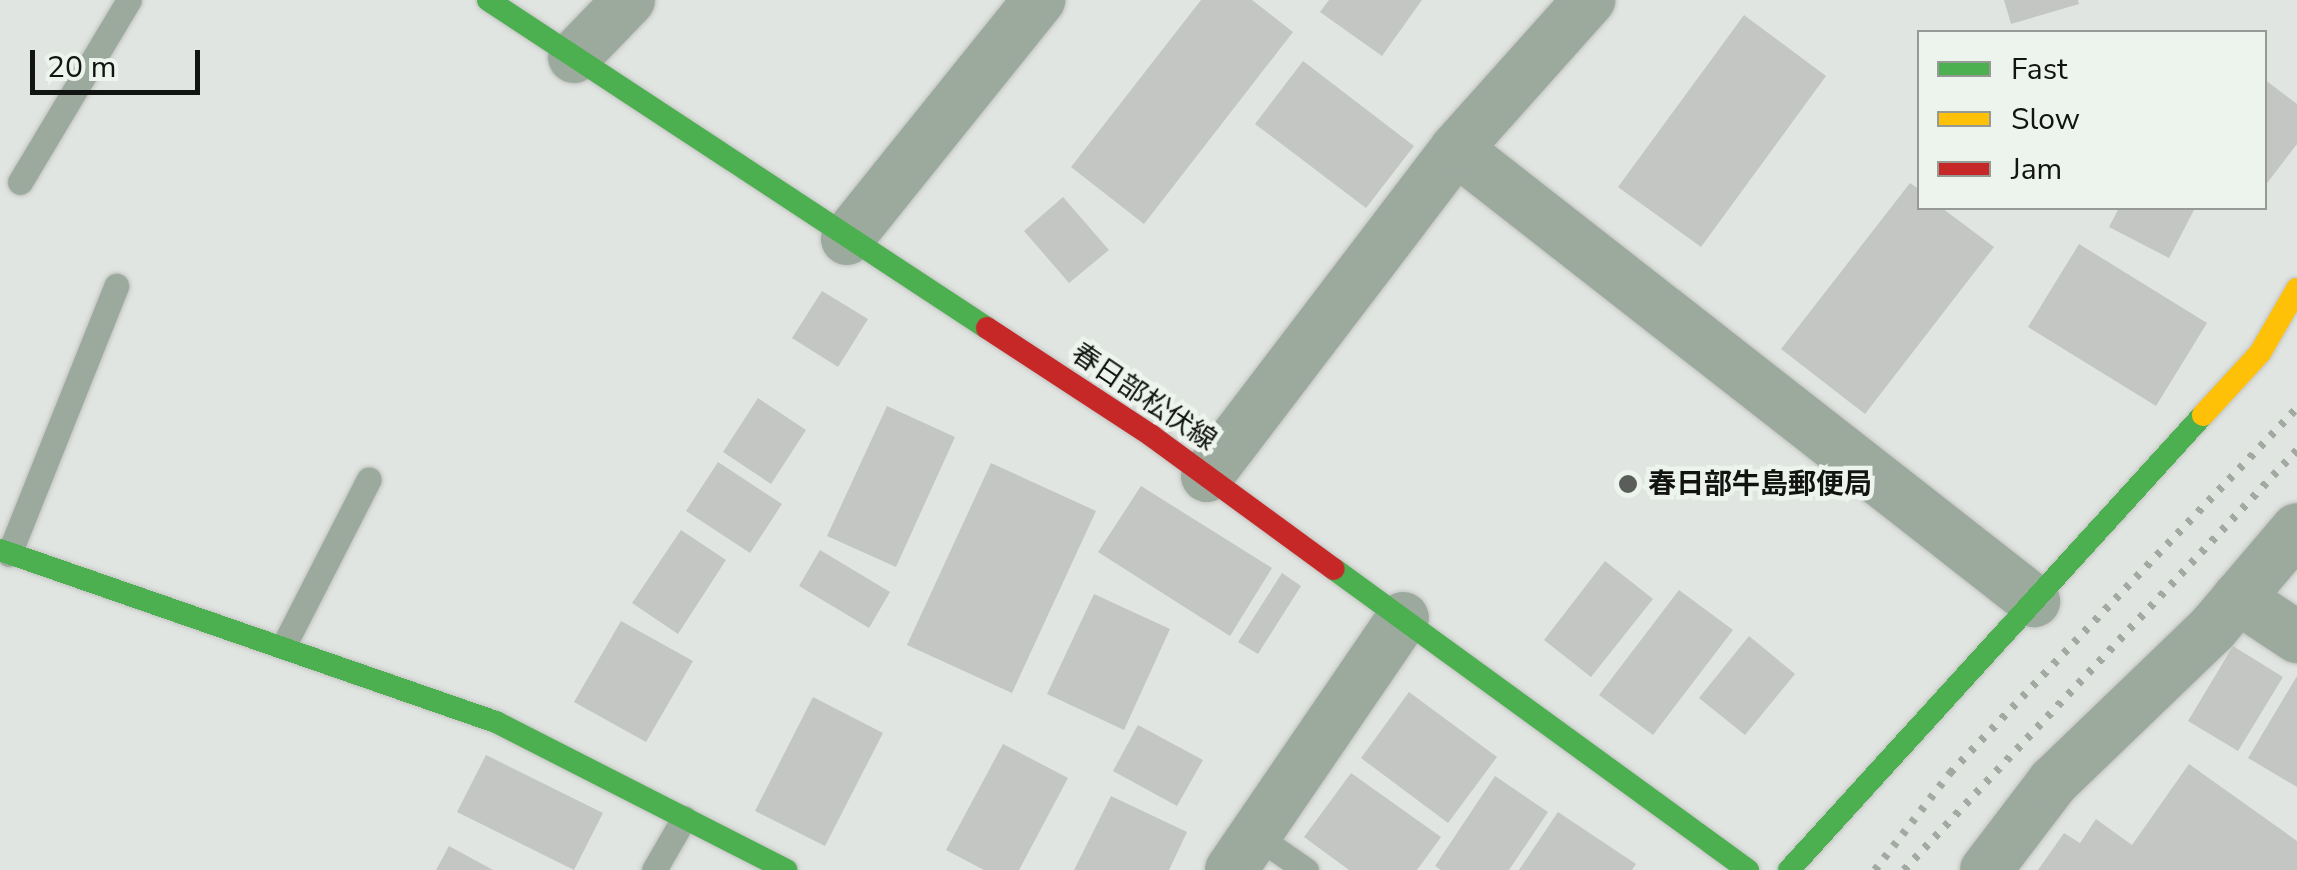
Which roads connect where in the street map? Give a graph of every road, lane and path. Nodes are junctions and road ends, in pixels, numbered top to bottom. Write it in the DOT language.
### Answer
graph roads {
  1 [pos="129,0"];
  2 [pos="488,0"];
  3 [pos="629,0"];
  4 [pos="1039,0"];
  5 [pos="1589,0"];
  6 [pos="574,58"];
  7 [pos="1456,149"];
  8 [pos="20,182"];
  9 [pos="848,239"];
  10 [pos="116,286"];
  11 [pos="2297,289"];
  12 [pos="1206,476"];
  13 [pos="369,479"];
  14 [pos="2297,529"];
  15 [pos="5,552"];
  16 [pos="2238,598"];
  17 [pos="2034,602"];
  18 [pos="1402,618"];
  19 [pos="2297,637"];
  20 [pos="284,645"];
  21 [pos="684,818"];
  22 [pos="1243,852"];
  23 [pos="654,870"];
  24 [pos="786,870"];
  25 [pos="1306,870"];
  26 [pos="1748,870"];
  27 [pos="1789,870"];
  28 [pos="1986,870"];
  1 -- 8 [label="lane"];
  2 -- 6 [label="street, 春日部松伏線"];
  3 -- 6 [label="street"];
  4 -- 9 [label="street"];
  5 -- 7 [label="street"];
  6 -- 9 [label="street, 春日部松伏線"];
  7 -- 12 [label="street"];
  7 -- 17 [label="street"];
  9 -- 12 [label="street, 春日部松伏線"];
  10 -- 15 [label="lane"];
  11 -- 17 [label="street"];
  12 -- 18 [label="street, 春日部松伏線"];
  13 -- 20 [label="lane"];
  14 -- 16 [label="street"];
  15 -- 20 [label="street"];
  16 -- 19 [label="street"];
  16 -- 28 [label="street"];
  17 -- 27 [label="street"];
  18 -- 22 [label="street"];
  18 -- 26 [label="street, 春日部松伏線"];
  20 -- 21 [label="street"];
  21 -- 23 [label="lane"];
  21 -- 24 [label="street"];
  22 -- 25 [label="lane"];
}
